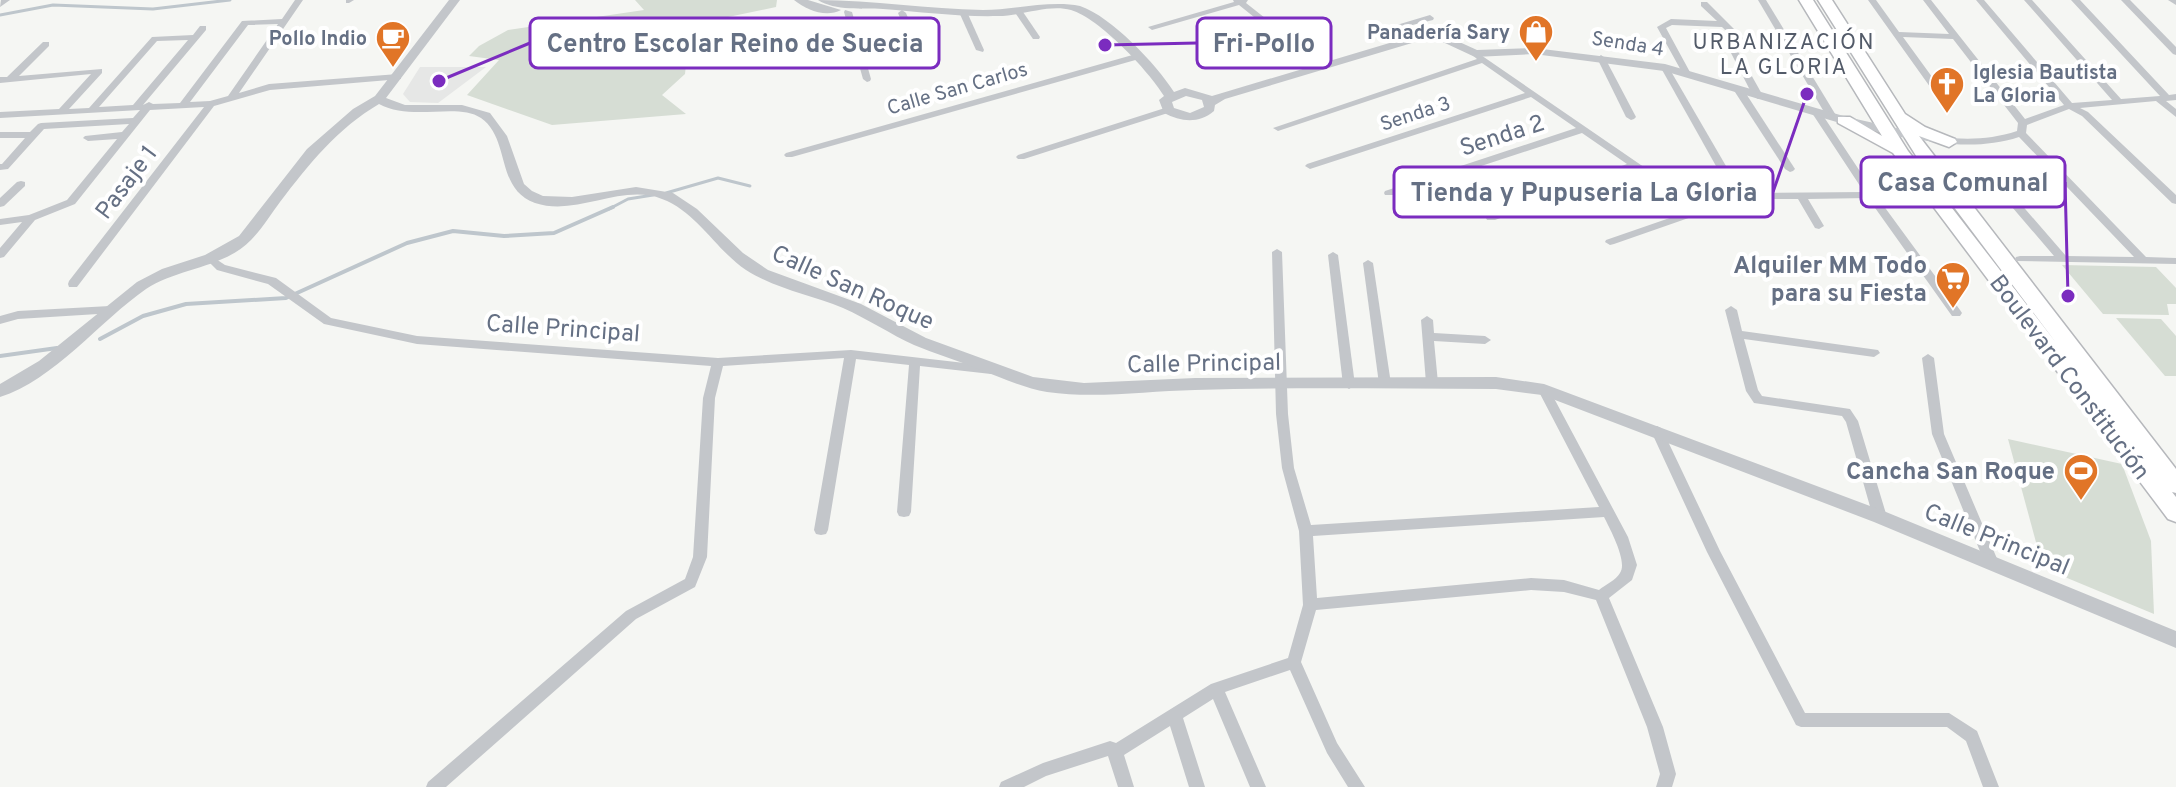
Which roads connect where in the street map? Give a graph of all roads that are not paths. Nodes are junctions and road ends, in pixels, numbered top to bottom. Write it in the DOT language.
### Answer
graph roads {
  1 [pos="6,0"];
  2 [pos="299,0"];
  3 [pos="455,0"];
  4 [pos="799,0"];
  5 [pos="823,0"];
  6 [pos="1762,0"];
  7 [pos="1806,0"];
  8 [pos="1825,0"];
  9 [pos="1872,0"];
  10 [pos="1927,0"];
  11 [pos="1980,0"];
  12 [pos="2028,0"];
  13 [pos="2075,0"];
  14 [pos="2125,0"];
  15 [pos="1242,1"];
  16 [pos="1704,4"];
  17 [pos="0,5"];
  18 [pos="871,9"];
  19 [pos="921,10"];
  20 [pos="1018,11"];
  21 [pos="848,12"];
  22 [pos="963,12"];
  23 [pos="902,13"];
  24 [pos="1430,18"];
  25 [pos="284,21"];
  26 [pos="1723,24"];
  27 [pos="1152,27"];
  28 [pos="203,28"];
  29 [pos="1896,34"];
  30 [pos="195,37"];
  31 [pos="1036,37"];
  32 [pos="1955,37"];
  33 [pos="1407,38"];
  34 [pos="1743,42"];
  35 [pos="46,44"];
  36 [pos="980,50"];
  37 [pos="2176,52"];
  38 [pos="1735,53"];
  39 [pos="1136,57"];
  40 [pos="1479,57"];
  41 [pos="1601,58"];
  42 [pos="923,64"];
  43 [pos="1319,65"];
  44 [pos="1665,68"];
  45 [pos="1687,74"];
  46 [pos="398,77"];
  47 [pos="867,79"];
  48 [pos="5,80"];
  49 [pos="1738,89"];
  50 [pos="1167,91"];
  51 [pos="1531,94"];
  52 [pos="1758,96"];
  53 [pos="231,98"];
  54 [pos="1211,98"];
  55 [pos="2167,98"];
  56 [pos="379,99"];
  57 [pos="2118,101"];
  58 [pos="1946,103"];
  59 [pos="184,104"];
  60 [pos="211,104"];
  61 [pos="149,105"];
  62 [pos="137,106"];
  63 [pos="2070,106"];
  64 [pos="93,108"];
  65 [pos="63,110"];
  66 [pos="1168,110"];
  67 [pos="1817,113"];
  68 [pos="1898,114"];
  69 [pos="2176,114"];
  70 [pos="0,115"];
  71 [pos="1631,117"];
  72 [pos="1843,120"];
  73 [pos="137,121"];
  74 [pos="1880,121"];
  75 [pos="1278,128"];
  76 [pos="2022,128"];
  77 [pos="1583,129"];
  78 [pos="0,135"];
  79 [pos="33,135"];
  80 [pos="125,135"];
  81 [pos="1910,135"];
  82 [pos="88,138"];
  83 [pos="1949,142"];
  84 [pos="1901,153"];
  85 [pos="789,155"];
  86 [pos="1021,157"];
  87 [pos="1926,159"];
  88 [pos="1634,165"];
  89 [pos="1310,166"];
  90 [pos="1721,166"];
  91 [pos="0,167"];
  92 [pos="1790,169"];
  93 [pos="1653,178"];
  94 [pos="21,184"];
  95 [pos="1389,193"];
  96 [pos="1871,195"];
  97 [pos="1801,196"];
  98 [pos="2176,201"];
  99 [pos="0,204"];
  100 [pos="2016,205"];
  101 [pos="31,218"];
  102 [pos="1491,218"];
  103 [pos="0,222"];
  104 [pos="1819,226"];
  105 [pos="1610,242"];
  106 [pos="1277,252"];
  107 [pos="0,255"];
  108 [pos="1333,255"];
  109 [pos="210,258"];
  110 [pos="2020,259"];
  111 [pos="2063,260"];
  112 [pos="2144,261"];
  113 [pos="2176,261"];
  114 [pos="1368,263"];
  115 [pos="73,284"];
  116 [pos="110,310"];
  117 [pos="1731,310"];
  118 [pos="1956,313"];
  119 [pos="0,320"];
  120 [pos="1427,320"];
  121 [pos="1737,334"];
  122 [pos="1428,337"];
  123 [pos="1485,340"];
  124 [pos="1874,353"];
  125 [pos="851,354"];
  126 [pos="1928,358"];
  127 [pos="915,360"];
  128 [pos="718,362"];
  129 [pos="1002,371"];
  130 [pos="1432,383"];
  131 [pos="1385,384"];
  132 [pos="1349,385"];
  133 [pos="1283,386"];
  134 [pos="1544,390"];
  135 [pos="0,391"];
  136 [pos="1657,431"];
  137 [pos="2176,485"];
  138 [pos="904,512"];
  139 [pos="1608,512"];
  140 [pos="2176,513"];
  141 [pos="1880,517"];
  142 [pos="821,530"];
  143 [pos="1306,531"];
  144 [pos="1991,561"];
  145 [pos="1601,596"];
  146 [pos="1310,605"];
  147 [pos="2176,640"];
  148 [pos="1294,662"];
  149 [pos="1216,689"];
  150 [pos="1175,716"];
  151 [pos="1115,752"];
  152 [pos="434,787"];
  153 [pos="1007,787"];
  154 [pos="1126,787"];
  155 [pos="1197,787"];
  156 [pos="1258,787"];
  157 [pos="1357,787"];
  158 [pos="1664,787"];
  159 [pos="1991,787"];
  1 -- 17 [label="street"];
  2 -- 25 [label="street"];
  3 -- 46 [label="street"];
  4 -- 21 [label="street"];
  5 -- 18 [label="street"];
  6 -- 72 [label="street"];
  7 -- 74 [label="highway, Boulevard Constitución"];
  8 -- 68 [label="highway, Boulevard Constitución"];
  9 -- 29 [label="street"];
  10 -- 32 [label="street"];
  11 -- 63 [label="street"];
  12 -- 57 [label="street"];
  13 -- 55 [label="street"];
  14 -- 37 [label="street"];
  15 -- 27 [label="street"];
  15 -- 43 [label="street"];
  16 -- 26 [label="street"];
  18 -- 19 [label="street"];
  18 -- 21 [label="street"];
  18 -- 23 [label="street"];
  19 -- 22 [label="street"];
  19 -- 23 [label="street"];
  20 -- 22 [label="street"];
  20 -- 31 [label="street"];
  20 -- 39 [label="street"];
  21 -- 47 [label="street"];
  22 -- 36 [label="street"];
  23 -- 42 [label="street"];
  24 -- 33 [label="street"];
  25 -- 53 [label="street"];
  25 -- 59 [label="street"];
  26 -- 34 [label="street"];
  26 -- 45 [label="street"];
  28 -- 30 [label="street"];
  29 -- 32 [label="street"];
  29 -- 58 [label="street"];
  30 -- 62 [label="street"];
  30 -- 64 [label="street"];
  32 -- 76 [label="street"];
  33 -- 40 [label="street"];
  33 -- 43 [label="street"];
  35 -- 48 [label="street"];
  38 -- 52 [label="street"];
  39 -- 50 [label="street"];
  39 -- 85 [label="street, Calle San Carlos"];
  40 -- 41 [label="street, Senda 4"];
  40 -- 51 [label="street"];
  40 -- 75 [label="street, Senda 4"];
  41 -- 44 [label="street, Senda 4"];
  41 -- 71 [label="street"];
  43 -- 54 [label="street"];
  44 -- 45 [label="street, Senda 4"];
  44 -- 90 [label="street"];
  45 -- 49 [label="street, Senda 4"];
  46 -- 53 [label="street"];
  46 -- 56 [label="street"];
  48 -- 65 [label="street"];
  49 -- 52 [label="street, Senda 4"];
  49 -- 92 [label="street"];
  50 -- 54 [label="street"];
  50 -- 66 [label="street"];
  51 -- 77 [label="street"];
  51 -- 89 [label="street, Senda 3"];
  52 -- 67 [label="street, Senda 4"];
  53 -- 60 [label="street"];
  54 -- 66 [label="street"];
  55 -- 57 [label="street"];
  55 -- 69 [label="street"];
  56 -- 109 [label="street"];
  56 -- 129 [label="street, Calle San Roque"];
  57 -- 63 [label="street"];
  59 -- 60 [label="street"];
  59 -- 61 [label="street"];
  60 -- 115 [label="street, Pasaje 1"];
  61 -- 62 [label="street"];
  61 -- 73 [label="street"];
  62 -- 64 [label="street"];
  63 -- 76 [label="street"];
  63 -- 98 [label="street"];
  64 -- 65 [label="street"];
  65 -- 70 [label="street"];
  66 -- 86 [label="street"];
  67 -- 72 [label="street, Senda 4"];
  67 -- 96 [label="street"];
  68 -- 81 [label="highway, Boulevard Constitución"];
  68 -- 83 [label="highway"];
  72 -- 74 [label="highway"];
  72 -- 84 [label="highway"];
  73 -- 79 [label="street"];
  73 -- 80 [label="street"];
  74 -- 81 [label="street"];
  74 -- 84 [label="highway, Boulevard Constitución"];
  76 -- 83 [label="street"];
  76 -- 112 [label="street"];
  77 -- 88 [label="street"];
  77 -- 95 [label="street, Senda 2"];
  78 -- 79 [label="street"];
  79 -- 91 [label="street"];
  80 -- 82 [label="street"];
  80 -- 101 [label="street"];
  81 -- 83 [label="street"];
  81 -- 87 [label="highway, Boulevard Constitución"];
  83 -- 87 [label="highway"];
  84 -- 140 [label="highway, Boulevard Constitución"];
  87 -- 137 [label="highway, Boulevard Constitución"];
  88 -- 93 [label="street"];
  88 -- 102 [label="street"];
  94 -- 99 [label="street"];
  96 -- 97 [label="street"];
  96 -- 118 [label="street"];
  97 -- 104 [label="street"];
  97 -- 105 [label="street"];
  100 -- 111 [label="street"];
  101 -- 103 [label="street"];
  101 -- 107 [label="street"];
  106 -- 133 [label="street"];
  108 -- 132 [label="street"];
  109 -- 116 [label="street"];
  109 -- 128 [label="street, Calle Principal"];
  110 -- 111 [label="street"];
  111 -- 112 [label="street"];
  112 -- 113 [label="street"];
  114 -- 131 [label="street"];
  116 -- 119 [label="street"];
  116 -- 135 [label="street"];
  117 -- 121 [label="street"];
  120 -- 122 [label="street"];
  121 -- 124 [label="street"];
  121 -- 141 [label="street"];
  122 -- 123 [label="street"];
  122 -- 130 [label="street"];
  125 -- 127 [label="street, Calle Principal"];
  125 -- 128 [label="street, Calle Principal"];
  125 -- 142 [label="street"];
  126 -- 144 [label="street"];
  127 -- 129 [label="street, Calle Principal"];
  127 -- 138 [label="street"];
  128 -- 152 [label="street"];
  129 -- 133 [label="street, Calle Principal"];
  130 -- 131 [label="street, Calle Principal"];
  130 -- 134 [label="street, Calle Principal"];
  131 -- 132 [label="street, Calle Principal"];
  132 -- 133 [label="street, Calle Principal"];
  133 -- 143 [label="street"];
  134 -- 136 [label="street, Calle Principal"];
  134 -- 139 [label="street"];
  136 -- 141 [label="street, Calle Principal"];
  136 -- 159 [label="street"];
  139 -- 143 [label="street"];
  139 -- 145 [label="street"];
  141 -- 144 [label="street, Calle Principal"];
  143 -- 146 [label="street"];
  144 -- 147 [label="street, Calle Principal"];
  145 -- 146 [label="street"];
  145 -- 158 [label="street"];
  146 -- 148 [label="street"];
  148 -- 149 [label="street"];
  148 -- 157 [label="street"];
  149 -- 150 [label="street"];
  149 -- 156 [label="street"];
  150 -- 151 [label="street"];
  150 -- 155 [label="street"];
  151 -- 153 [label="street"];
  151 -- 154 [label="street"];
}
